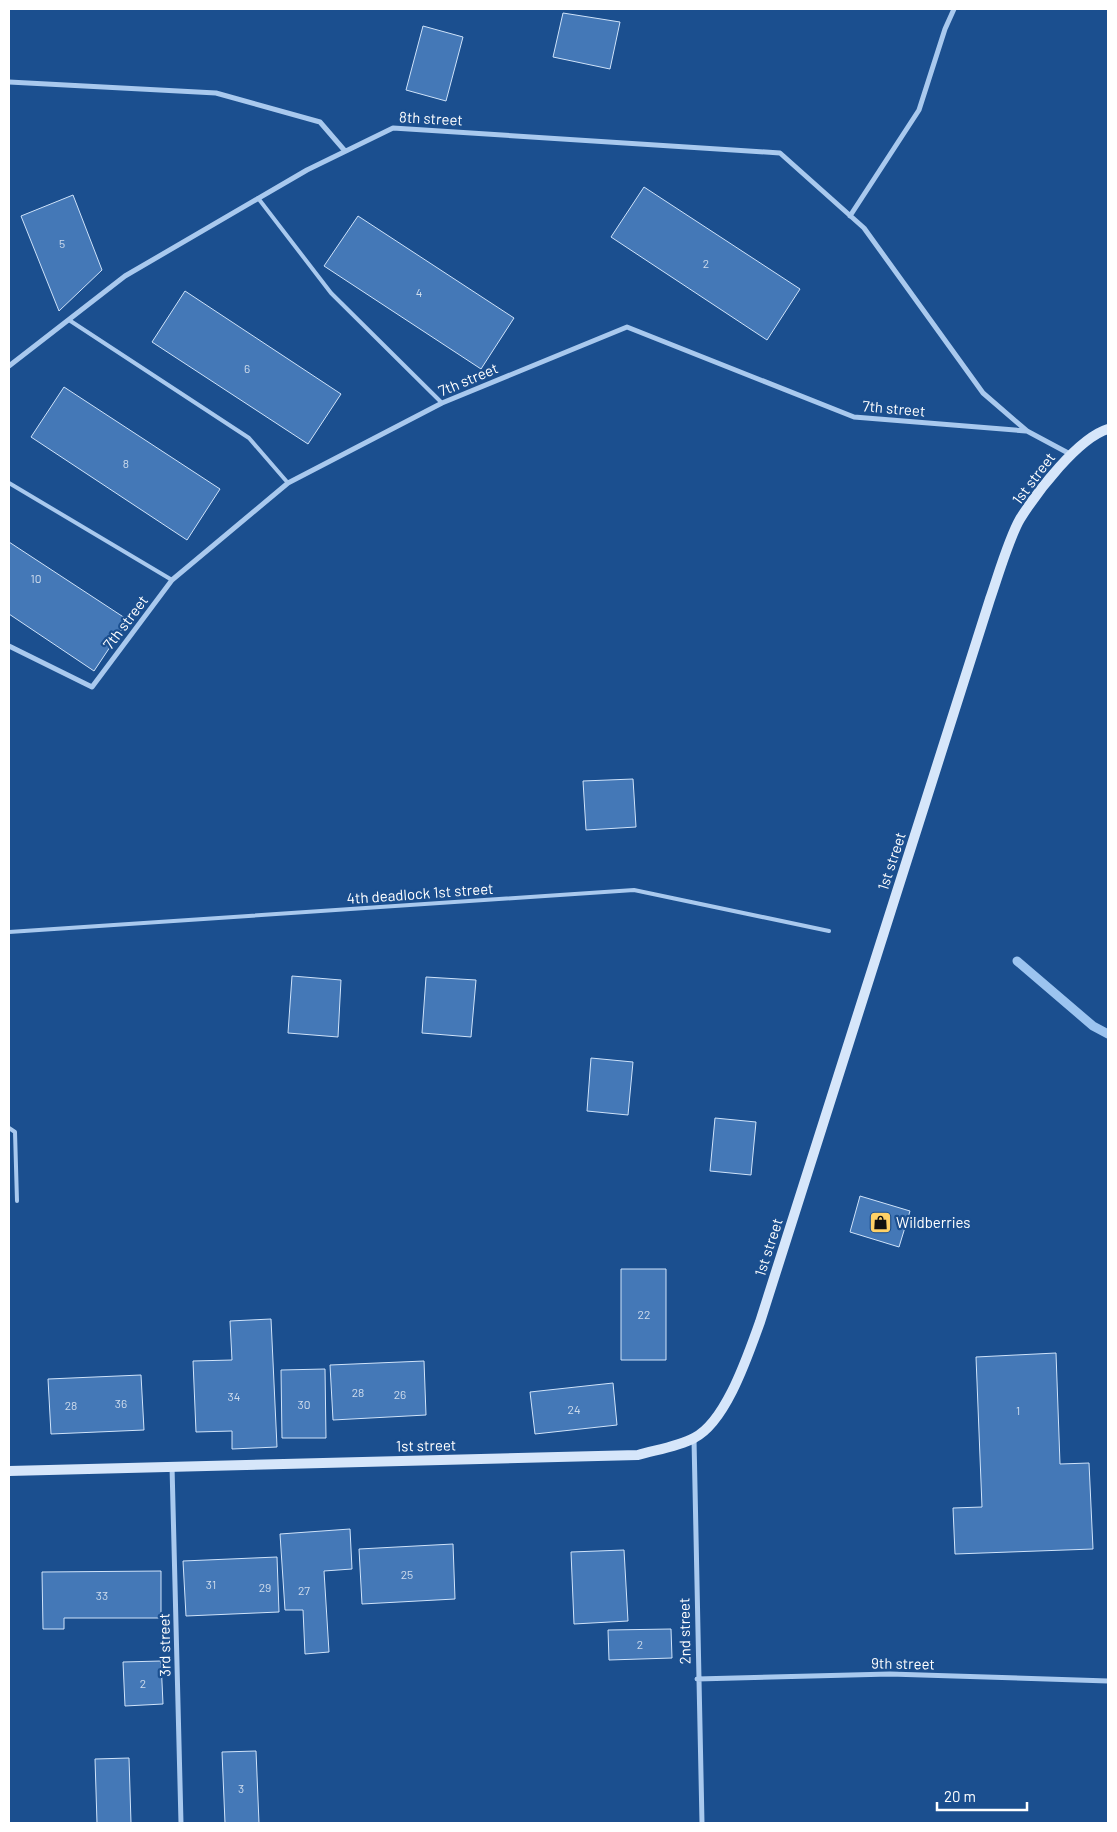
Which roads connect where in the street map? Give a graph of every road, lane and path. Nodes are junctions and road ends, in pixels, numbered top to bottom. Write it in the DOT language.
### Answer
graph roads {
  1 [pos="954,9"];
  2 [pos="9,82"];
  3 [pos="345,151"];
  4 [pos="258,198"];
  5 [pos="850,216"];
  6 [pos="69,320"];
  7 [pos="9,366"];
  8 [pos="442,403"];
  9 [pos="1108,429"];
  10 [pos="1027,431"];
  11 [pos="1070,454"];
  12 [pos="9,483"];
  13 [pos="288,483"];
  14 [pos="172,580"];
  15 [pos="9,646"];
  16 [pos="829,930"];
  17 [pos="9,932"];
  18 [pos="9,1128"];
  19 [pos="17,1201"];
  20 [pos="694,1438"];
  21 [pos="172,1466"];
  22 [pos="9,1471"];
  23 [pos="697,1679"];
  24 [pos="1108,1681"];
  25 [pos="182,1823"];
  26 [pos="702,1823"];
  1 -- 5 [label="street"];
  2 -- 3 [label="street"];
  3 -- 4 [label="street"];
  3 -- 5 [label="street, 8th street"];
  4 -- 6 [label="street"];
  4 -- 8 [label="lane"];
  5 -- 10 [label="street, 8th street"];
  6 -- 7 [label="street"];
  6 -- 13 [label="lane"];
  8 -- 10 [label="street, 7th street"];
  8 -- 13 [label="street, 7th street"];
  9 -- 11 [label="main road, 1st street"];
  10 -- 11 [label="street"];
  11 -- 20 [label="main road, 1st street"];
  12 -- 14 [label="lane"];
  13 -- 14 [label="street, 7th street"];
  14 -- 15 [label="street, 7th street"];
  16 -- 17 [label="lane, 4th deadlock 1st street"];
  18 -- 19 [label="lane"];
  20 -- 21 [label="main road, 1st street"];
  20 -- 23 [label="street, 2nd street"];
  21 -- 22 [label="main road, 1st street"];
  21 -- 25 [label="street, 3rd street"];
  23 -- 24 [label="street, 9th street"];
  23 -- 26 [label="street, 2nd street"];
}
